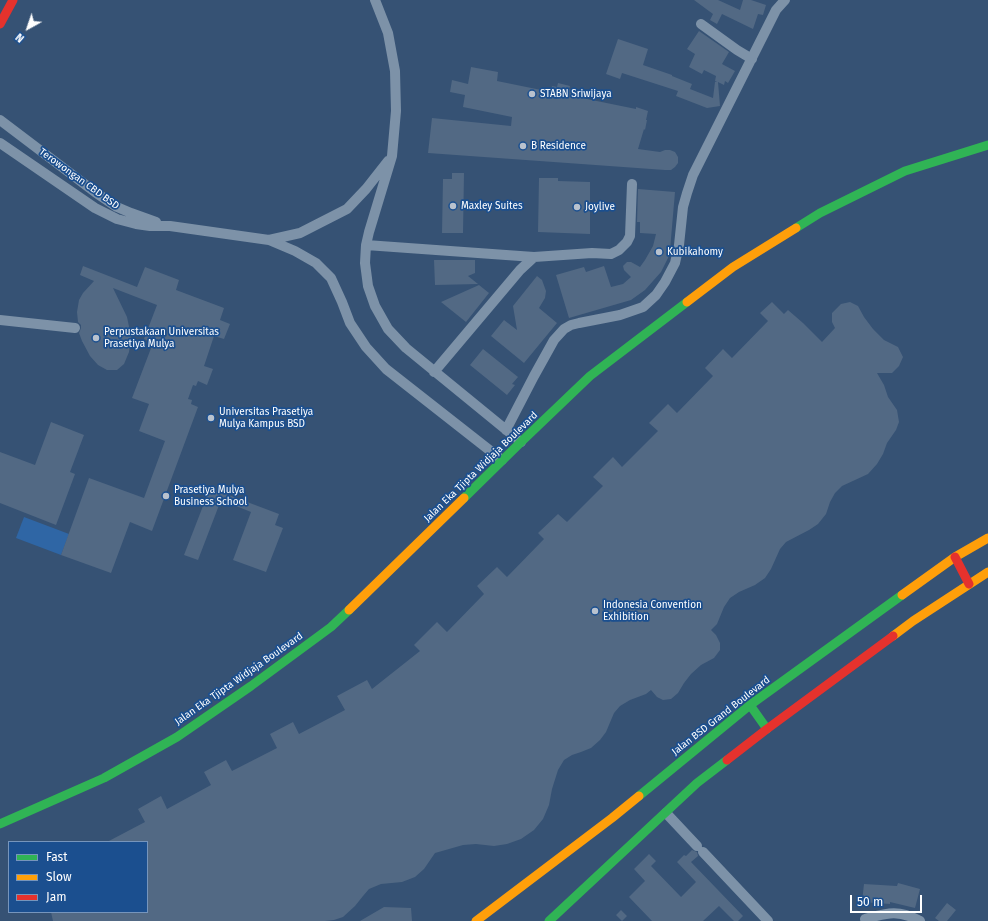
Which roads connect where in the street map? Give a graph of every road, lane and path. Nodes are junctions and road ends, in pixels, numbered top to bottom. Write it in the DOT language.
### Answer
graph roads {
  1 [pos="13,0"];
  2 [pos="375,0"];
  3 [pos="785,0"];
  4 [pos="0,24"];
  5 [pos="701,24"];
  6 [pos="752,59"];
  7 [pos="0,120"];
  8 [pos="0,144"];
  9 [pos="988,145"];
  10 [pos="392,156"];
  11 [pos="632,184"];
  12 [pos="165,225"];
  13 [pos="269,240"];
  14 [pos="366,245"];
  15 [pos="534,257"];
  16 [pos="0,320"];
  17 [pos="75,328"];
  18 [pos="434,372"];
  19 [pos="506,430"];
  20 [pos="521,442"];
  21 [pos="502,460"];
  22 [pos="988,538"];
  23 [pos="955,557"];
  24 [pos="988,572"];
  25 [pos="968,584"];
  26 [pos="750,706"];
  27 [pos="767,729"];
  28 [pos="666,813"];
  29 [pos="0,824"];
  30 [pos="864,920"];
  31 [pos="476,921"];
  32 [pos="549,921"];
  33 [pos="768,921"];
  34 [pos="920,921"];
  1 -- 4 [label="main road"];
  2 -- 10 [label="street"];
  3 -- 6 [label="street"];
  5 -- 6 [label="street"];
  6 -- 19 [label="street"];
  7 -- 12 [label="street, Terowongan CBD BSD"];
  8 -- 12 [label="street"];
  9 -- 20 [label="main road, Jalan Eka Tjipta Widjaja Boulevard"];
  10 -- 13 [label="street"];
  10 -- 14 [label="street"];
  11 -- 15 [label="street"];
  12 -- 13 [label="street"];
  13 -- 21 [label="street"];
  14 -- 15 [label="street"];
  14 -- 18 [label="street"];
  15 -- 18 [label="street"];
  16 -- 17 [label="street"];
  18 -- 19 [label="street"];
  19 -- 20 [label="street"];
  20 -- 21 [label="main road, Jalan Eka Tjipta Widjaja Boulevard"];
  21 -- 29 [label="main road, Jalan Eka Tjipta Widjaja Boulevard"];
  22 -- 23 [label="main road, Jalan BSD Grand Boulevard"];
  23 -- 25 [label="main road"];
  23 -- 26 [label="main road, Jalan BSD Grand Boulevard"];
  24 -- 25 [label="main road"];
  25 -- 27 [label="main road"];
  26 -- 27 [label="main road"];
  26 -- 31 [label="main road, Jalan BSD Grand Boulevard"];
  27 -- 28 [label="main road"];
  28 -- 32 [label="main road"];
  28 -- 33 [label="street"];
  30 -- 34 [label="street"];
}
